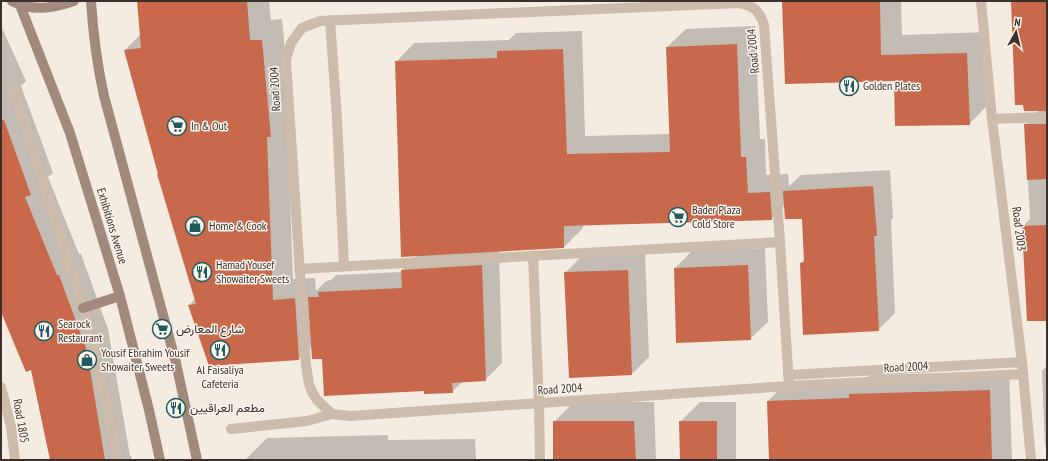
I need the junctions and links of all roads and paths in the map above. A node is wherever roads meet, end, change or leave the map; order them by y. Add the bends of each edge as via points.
1 (74, 1) edge
2 (91, 1) edge
3 (981, 1) edge
4 (16, 3) edge
5 (330, 20) junction
6 (13, 89) dead end
7 (1047, 117) edge
8 (992, 119) junction
9 (780, 242) junction
10 (533, 256) junction
11 (344, 266) junction
12 (299, 269) junction
13 (120, 296) junction
14 (83, 308) junction
15 (1022, 362) junction
16 (1023, 374) junction
17 (788, 375) junction
18 (789, 386) junction
19 (1, 387) edge
20 (539, 403) junction
21 (332, 414) junction
22 (231, 429) dead end
23 (15, 460) edge
24 (118, 460) edge
25 (160, 460) edge
26 (197, 460) edge
27 (540, 460) edge
28 (1030, 460) edge

1 - 4 main road via 44,8
2 - 26 main road, Exhibitions Avenue via 97,65 176,363
3 - 8 street, Road 2003
4 - 13 main road, Exhibitions Avenue via 70,134
5 - 9 street, Road 2004 via 739,3 749,5 757,10 764,25
5 - 11 street
5 - 12 street, Road 2004 via 302,28 291,43 286,60
6 - 14 street
7 - 8 street
8 - 15 street, Road 2003
9 - 10 street
9 - 17 street, Road 2004
10 - 11 street
10 - 20 street
11 - 12 street
12 - 21 street, Road 2004 via 309,384 317,400
13 - 14 main road
13 - 25 main road, Exhibitions Avenue
14 - 24 street via 95,346
15 - 16 street, Road 2003
15 - 17 street, Road 2004
16 - 18 street, Road 2004
16 - 28 street, Road 2003
17 - 18 street, Road 2004
18 - 20 street, Road 2004
19 - 23 street, Road 1805 via 11,427
20 - 21 street, Road 2004 via 350,416
20 - 27 street
21 - 22 street, Road 2004 via 307,421

